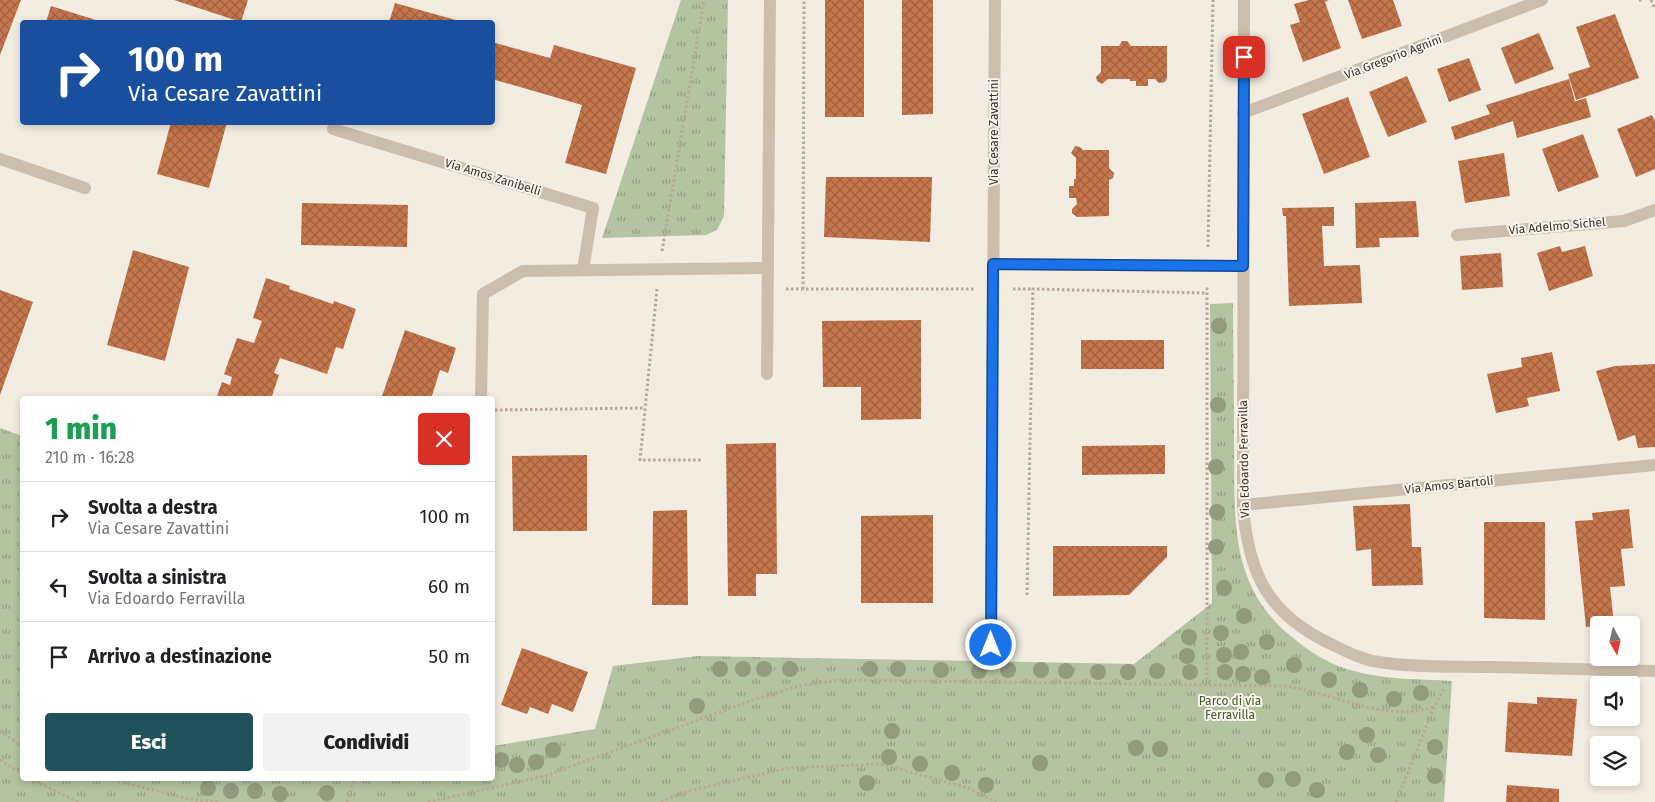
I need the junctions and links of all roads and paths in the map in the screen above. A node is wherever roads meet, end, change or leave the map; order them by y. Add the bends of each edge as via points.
1 (704, 0) edge
2 (770, 0) edge
3 (804, 0) edge
4 (995, 0) edge
5 (1213, 0) edge
6 (1244, 0) edge
7 (1542, 0) edge
8 (1652, 0) edge
9 (1655, 9) edge
10 (1243, 114) junction
11 (333, 129) dead end
12 (0, 159) edge
13 (85, 188) dead end
14 (1655, 210) edge
15 (1457, 235) dead end
16 (993, 264) junction
17 (1207, 266) junction
18 (1243, 266) junction
19 (768, 268) junction
20 (659, 269) junction
21 (583, 270) junction
22 (768, 289) junction
23 (803, 289) junction
24 (993, 289) junction
25 (1032, 289) junction
26 (1207, 293) junction
27 (767, 374) dead end
28 (481, 396) edge
29 (645, 408) junction
30 (495, 410) edge
31 (702, 460) dead end
32 (1655, 466) edge
33 (1243, 505) junction
34 (1027, 594) dead end
35 (991, 645) dead end
36 (1456, 666) junction
37 (1655, 671) edge
38 (1207, 685) junction
39 (1434, 707) junction
40 (0, 732) edge
41 (20, 745) edge
42 (0, 760) edge
43 (20, 773) edge
44 (35, 781) edge
45 (116, 781) edge
46 (353, 781) edge
47 (78, 802) edge
48 (219, 802) edge
49 (347, 802) edge
50 (428, 802) edge
51 (661, 802) edge
52 (996, 802) edge
53 (1396, 802) edge

1 - 20 path
2 - 19 street
3 - 23 path
4 - 16 street, Via Cesare Zavattini
5 - 17 path
6 - 10 street, Via Edoardo Ferravilla
7 - 10 street, Via Gregorio Agnini
8 - 9 path
10 - 18 street, Via Edoardo Ferravilla
11 - 21 street, Via Amos Zanibelli via 593,208
12 - 13 street
14 - 15 street, Via Adelmo Sichel via 1624,221
16 - 17 street
16 - 24 street, Via Cesare Zavattini
17 - 18 street
17 - 26 path
18 - 33 street, Via Edoardo Ferravilla
19 - 20 street
19 - 22 street
20 - 21 street
20 - 29 path
21 - 28 street via 523,270 483,294
22 - 23 path
22 - 27 street
23 - 24 path
24 - 25 path
24 - 35 street, Via Cesare Zavattini
25 - 26 path
25 - 34 path
26 - 38 path
29 - 30 path
29 - 31 path via 640,460
32 - 33 street, Via Amos Bartoli
33 - 36 street, Via Edoardo Ferravilla via 1251,562 1266,593 1291,620 1322,640 1377,662
36 - 37 street, Via Edoardo Ferravilla
36 - 39 path
38 - 39 path via 1307,689 1399,713
38 - 50 path via 840,680 798,686 545,776
39 - 53 path
40 - 41 path
42 - 43 path
44 - 47 path
45 - 48 path via 194,800
46 - 49 path
51 - 52 path via 685,792 788,768 881,764 968,788

